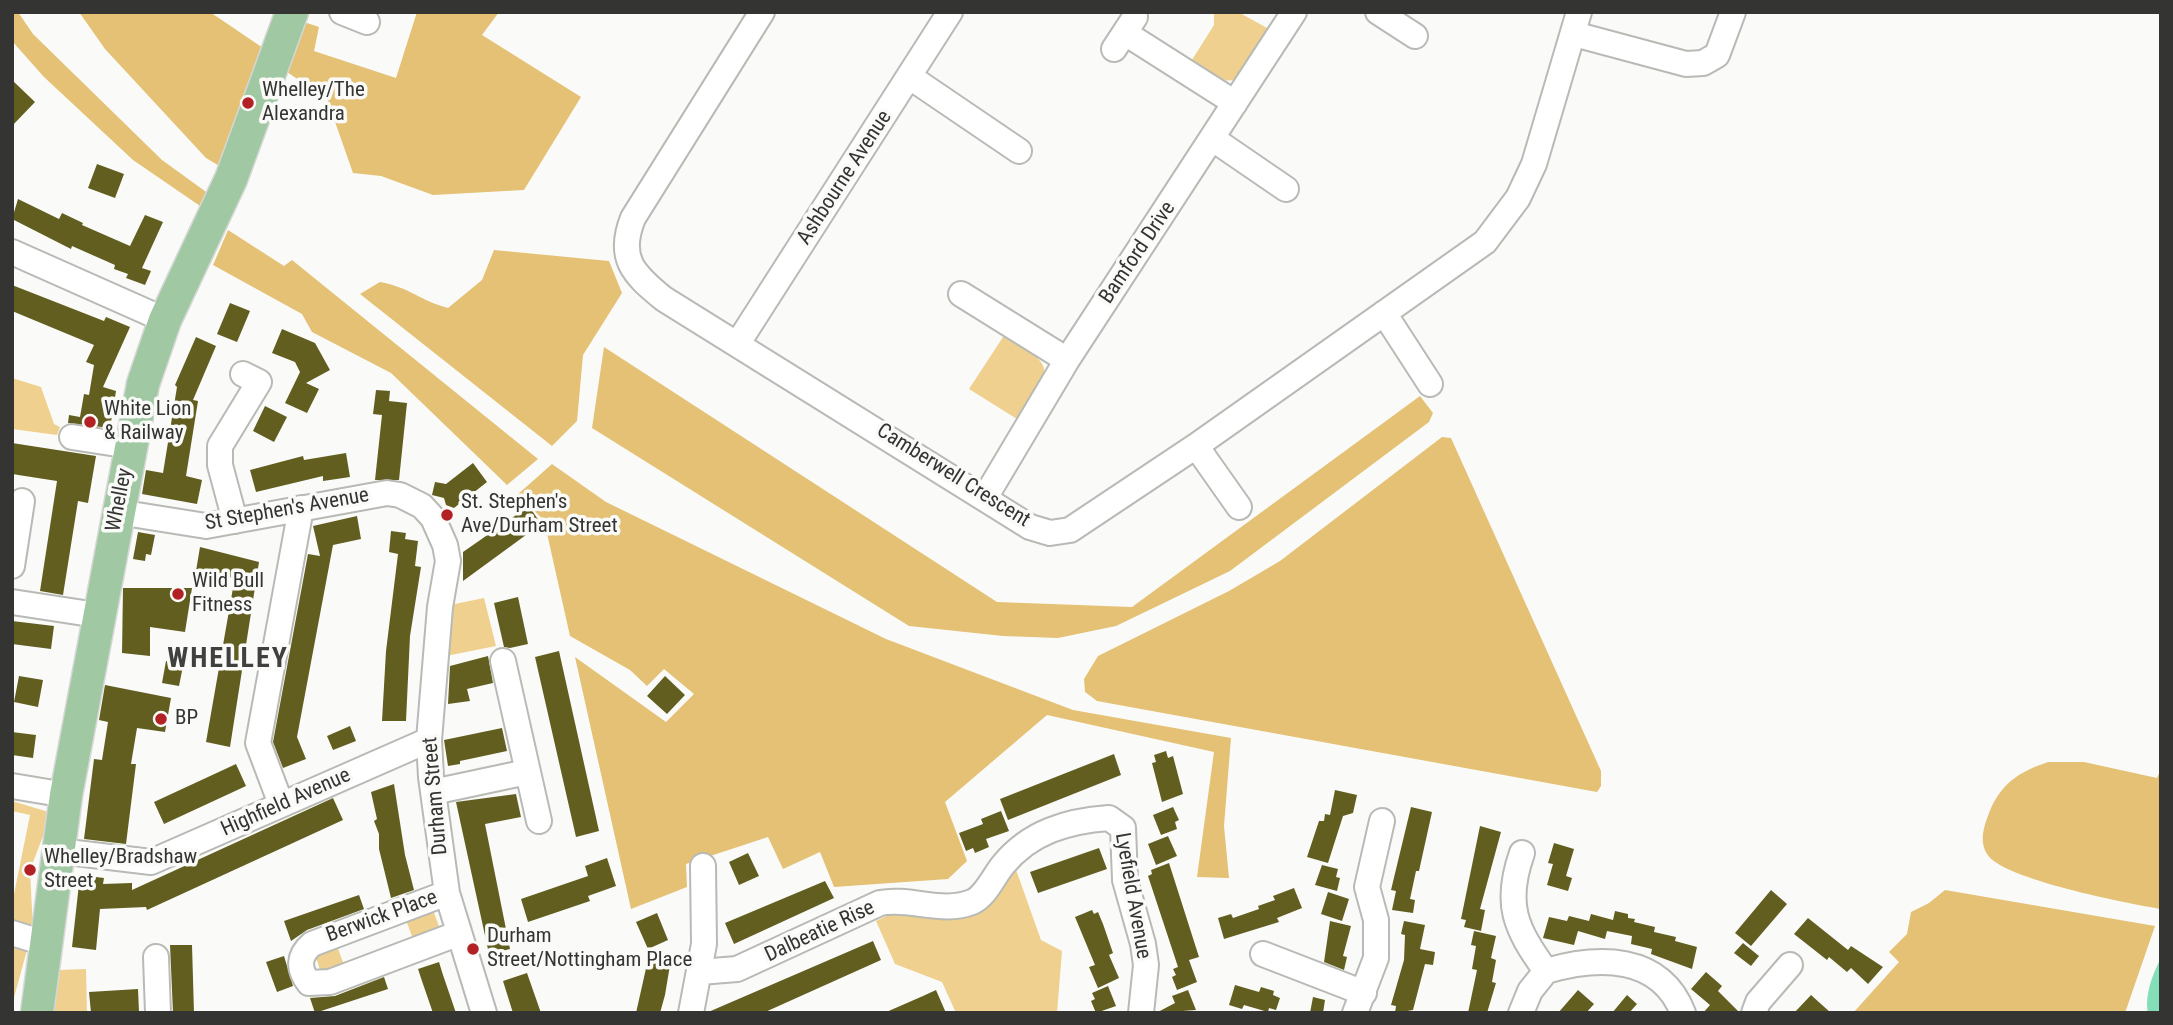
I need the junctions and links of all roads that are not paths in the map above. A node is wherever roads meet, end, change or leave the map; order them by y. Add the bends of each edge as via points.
1 (292, 12) edge
2 (342, 12) edge
3 (762, 12) edge
4 (950, 12) edge
5 (1294, 12) edge
6 (1377, 12) edge
7 (1733, 12) edge
8 (367, 22) dead end
9 (1577, 23) edge
10 (1125, 33) dead end
11 (1415, 37) dead end
12 (910, 77) junction
13 (1235, 103) junction
14 (1213, 139) junction
15 (1019, 151) dead end
16 (1287, 188) dead end
17 (12, 252) edge
18 (961, 294) dead end
19 (1384, 313) junction
20 (165, 320) junction
21 (738, 343) junction
22 (1067, 360) junction
23 (257, 381) dead end
24 (1430, 384) dead end
25 (72, 437) dead end
26 (130, 446) junction
27 (1196, 446) junction
28 (986, 496) junction
29 (18, 507) edge
30 (1239, 507) dead end
31 (301, 508) junction
32 (118, 512) junction
33 (235, 521) junction
34 (441, 533) joint
35 (12, 566) edge
36 (12, 603) edge
37 (97, 615) junction
38 (503, 661) dead end
39 (429, 740) junction
40 (525, 765) junction
41 (432, 784) junction
42 (12, 786) edge
43 (66, 795) junction
44 (281, 804) junction
45 (538, 821) dead end
46 (1117, 821) joint
47 (1382, 821) dead end
48 (59, 851) junction
49 (1522, 853) dead end
50 (703, 866) dead end
51 (447, 894) junction
52 (12, 933) edge
53 (457, 934) junction
54 (44, 943) junction
55 (1276, 955) dead end
56 (156, 957) dead end
57 (1793, 962) dead end
58 (1546, 971) junction
59 (700, 972) junction
60 (1360, 1003) edge
61 (37, 1013) edge
62 (158, 1013) edge
63 (484, 1013) edge
64 (691, 1013) edge
65 (1141, 1013) edge
66 (1521, 1013) edge
67 (1683, 1013) edge
68 (1754, 1013) edge

1 - 20 main road, Whelley via 231,179
2 - 8 street
3 - 21 street, Camberwell Crescent via 626,236 627,256 639,279
4 - 12 street, Ashbourne Avenue
5 - 13 street, Bamford Drive
6 - 11 street
7 - 9 street via 1717,55 1703,63 1686,64
9 - 19 street, Camberwell Crescent via 1534,164 1518,198 1485,242
10 - 13 street
12 - 15 street
12 - 21 street, Ashbourne Avenue
13 - 14 street, Bamford Drive
14 - 16 street
14 - 22 street, Bamford Drive
17 - 20 street
18 - 22 street
19 - 24 street
19 - 27 street, Camberwell Crescent
20 - 26 main road, Whelley via 142,384
21 - 28 street, Camberwell Crescent
22 - 28 street, Bamford Drive
23 - 33 street via 220,446 220,465
25 - 26 street
26 - 32 main road, Whelley
27 - 28 street, Camberwell Crescent via 1070,530 1050,533 1030,527
27 - 30 street
29 - 35 street
31 - 33 street, St Stephen's Avenue
31 - 34 street, St Stephen's Avenue via 372,495 400,495 422,506
31 - 44 street via 258,743
32 - 33 street, St Stephen's Avenue via 191,526
32 - 37 main road, Whelley
34 - 39 street, Durham Street via 447,561
36 - 37 street
37 - 43 main road, Whelley
38 - 40 street
39 - 41 street, Durham Street
39 - 44 street, Highfield Avenue
40 - 41 street
40 - 45 street
41 - 51 street, Durham Street
42 - 43 street
43 - 48 main road, Whelley
44 - 48 street, Highfield Avenue via 151,862
46 - 59 street, Dalbeatie Rise via 1085,820 1042,833 1016,851 975,901 951,906 897,900 880,903 737,969
46 - 65 street, Lyefield Avenue via 1123,828 1125,880 1146,965
47 - 60 street via 1366,846 1367,887 1378,939
48 - 54 main road, Whelley
49 - 58 street via 1513,879 1515,918
50 - 59 street
51 - 53 street, Durham Street
51 - 53 street, Berwick Place via 312,944 300,961 302,974 309,984 330,982
52 - 54 street
53 - 63 street, Durham Street
54 - 61 main road, Whelley
55 - 60 street
56 - 62 street
57 - 68 street via 1758,1002
58 - 66 street via 1530,991
58 - 67 street via 1606,961 1629,965 1662,980 1674,991
59 - 64 street

